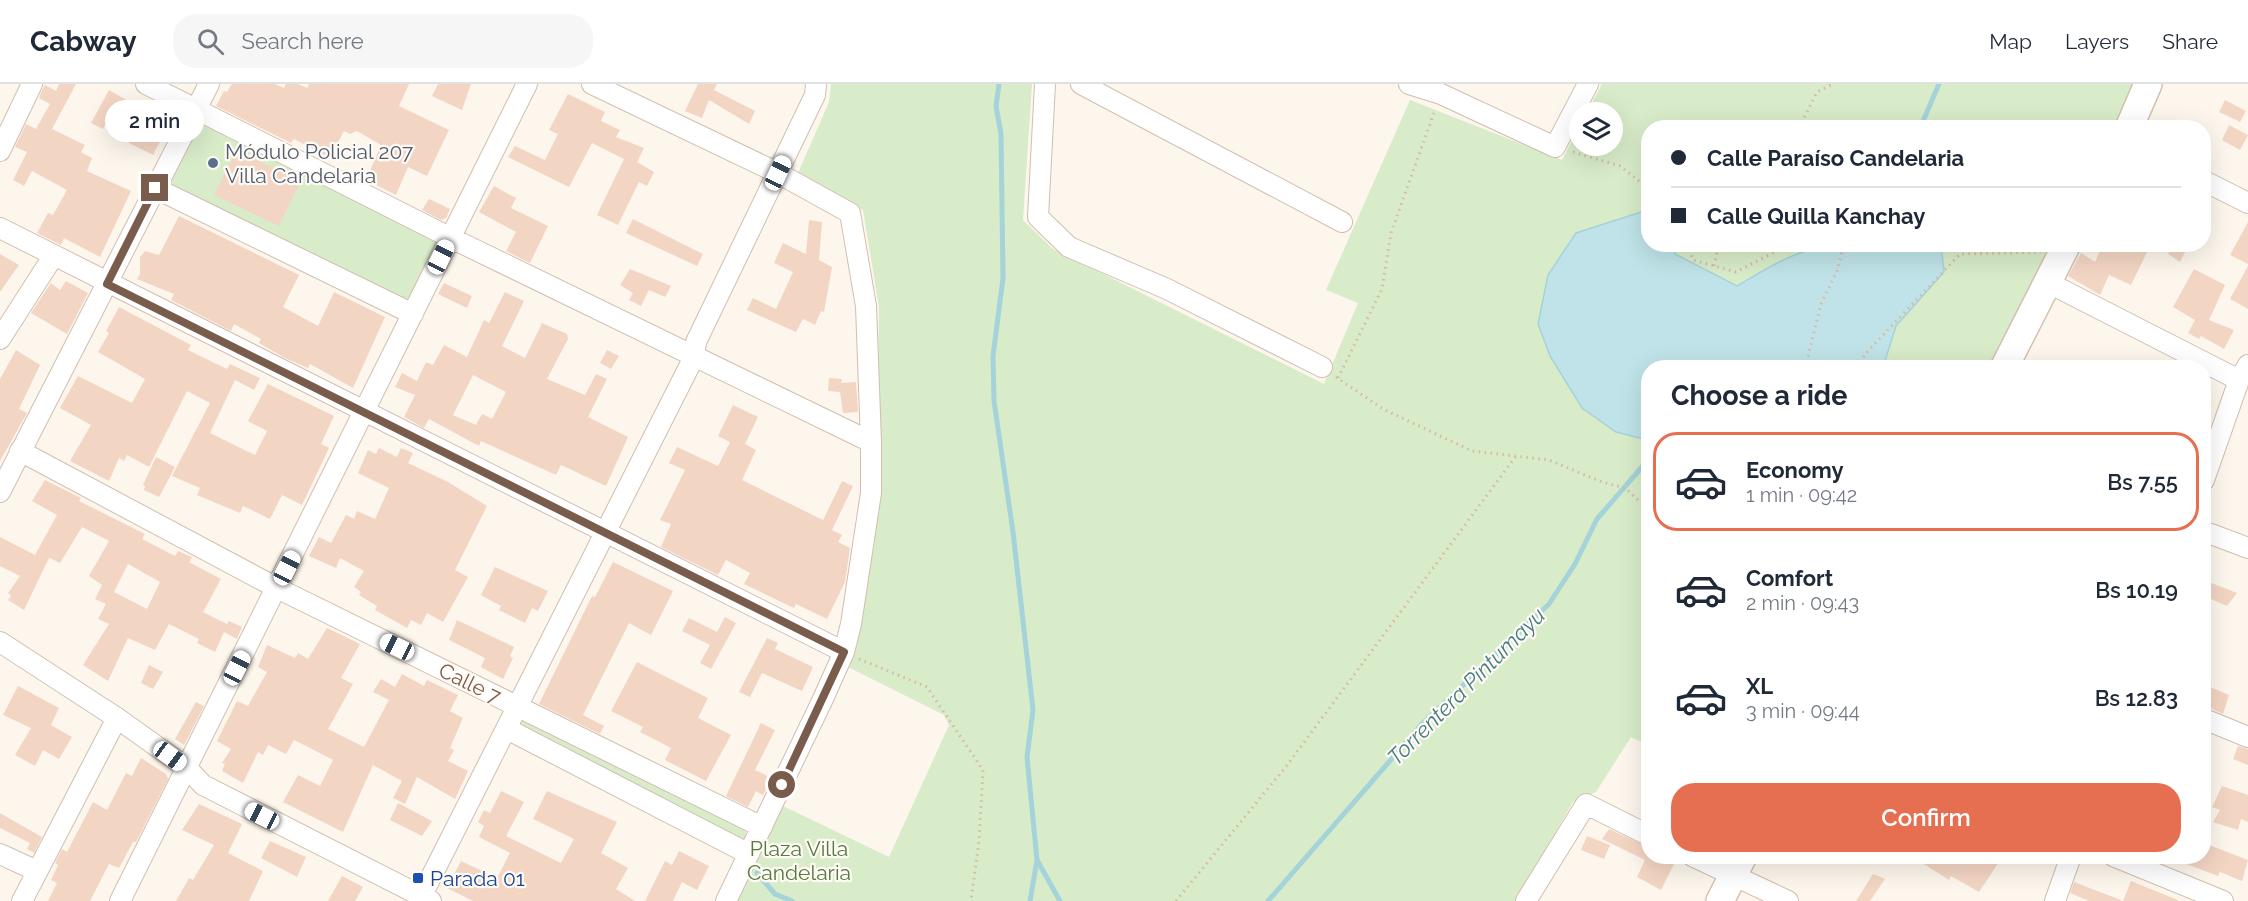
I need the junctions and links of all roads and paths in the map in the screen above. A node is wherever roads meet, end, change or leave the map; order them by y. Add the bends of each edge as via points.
1 (32, 84) edge
2 (146, 84) edge
3 (209, 84) edge
4 (527, 84) edge
5 (592, 84) edge
6 (816, 84) edge
7 (1045, 84) edge
8 (1082, 84) edge
9 (1587, 84) edge
10 (1833, 84) edge
11 (2148, 84) edge
12 (1415, 85) edge
13 (1441, 94) junction
14 (196, 109) junction
15 (1803, 120) edge
16 (2132, 120) edge
17 (1555, 147) junction
18 (0, 151) edge
19 (778, 173) junction
20 (1641, 182) edge
21 (2211, 184) edge
22 (155, 188) junction
23 (2248, 203) edge
24 (1342, 222) dead end
25 (0, 228) edge
26 (451, 238) junction
27 (1690, 252) edge
28 (1717, 252) edge
29 (1775, 252) edge
30 (1842, 252) edge
31 (1995, 252) edge
32 (2064, 252) edge
33 (54, 255) junction
34 (1713, 266) junction
35 (2047, 282) junction
36 (107, 284) junction
37 (413, 314) junction
38 (0, 339) edge
39 (694, 357) junction
40 (1807, 360) edge
41 (1862, 360) edge
42 (2008, 360) edge
43 (1322, 367) joint
44 (2244, 372) edge
45 (1338, 378) junction
46 (364, 412) junction
47 (871, 442) junction
48 (20, 451) junction
49 (1515, 456) junction
50 (2211, 461) edge
51 (0, 492) edge
52 (1641, 503) edge
53 (606, 533) junction
54 (2211, 534) edge
55 (2248, 548) edge
56 (277, 588) junction
57 (0, 642) edge
58 (844, 652) junction
59 (517, 706) junction
60 (117, 718) junction
61 (2211, 722) edge
62 (507, 729) junction
63 (2248, 737) edge
64 (187, 768) junction
65 (762, 827) junction
66 (1641, 832) edge
67 (0, 854) edge
68 (749, 854) junction
69 (2067, 864) edge
70 (2133, 864) edge
71 (1738, 867) edge
72 (37, 872) junction
73 (424, 900) edge
74 (22, 901) edge
75 (120, 901) edge
76 (726, 901) edge
77 (971, 901) edge
78 (1176, 901) edge
79 (1526, 901) edge
80 (1720, 901) edge
81 (1788, 901) edge
82 (2055, 901) edge
83 (2223, 901) edge

1 - 18 street
2 - 14 street
3 - 14 street
4 - 26 street
5 - 19 street
6 - 19 street via 815,95
7 - 43 street via 1038,217 1057,239
8 - 24 street
9 - 17 street
10 - 15 path via 1817,92
11 - 16 street
12 - 13 street
13 - 17 street
13 - 45 path via 1391,233 1382,289
14 - 22 street
14 - 26 street
17 - 20 path via 1620,166
19 - 39 street via 696,342
19 - 47 street via 850,213 866,306
21 - 23 street
22 - 36 street
22 - 37 street
25 - 33 street
26 - 37 street
26 - 39 street
27 - 34 path via 1693,260
28 - 34 path
29 - 34 path via 1736,272
30 - 40 path via 1821,304
31 - 41 path via 1960,254
32 - 35 street
33 - 36 street
33 - 38 street
35 - 42 street
35 - 44 street
36 - 46 street
36 - 48 street
37 - 46 street
39 - 47 street
39 - 53 street
43 - 45 path
44 - 50 street
45 - 49 path via 1383,409 1472,451
46 - 53 street
46 - 56 street
47 - 58 street via 865,533
48 - 51 street
48 - 56 street, Calle 7
49 - 52 path via 1549,460 1625,488
49 - 78 path via 1288,764
53 - 58 street
53 - 59 street
54 - 55 street
56 - 59 street, Calle 7
56 - 64 street
57 - 60 street
58 - 65 street
58 - 77 path via 927,687 983,770
59 - 62 street
59 - 65 street, Calle 7
60 - 64 street
60 - 72 street
61 - 63 street
62 - 68 street, Calle 7
62 - 73 street
64 - 73 street via 202,785
64 - 75 street
65 - 68 street
66 - 79 street via 1586,804
67 - 72 street
68 - 76 street
69 - 82 street
70 - 83 street
71 - 80 street
71 - 81 street
72 - 74 street

